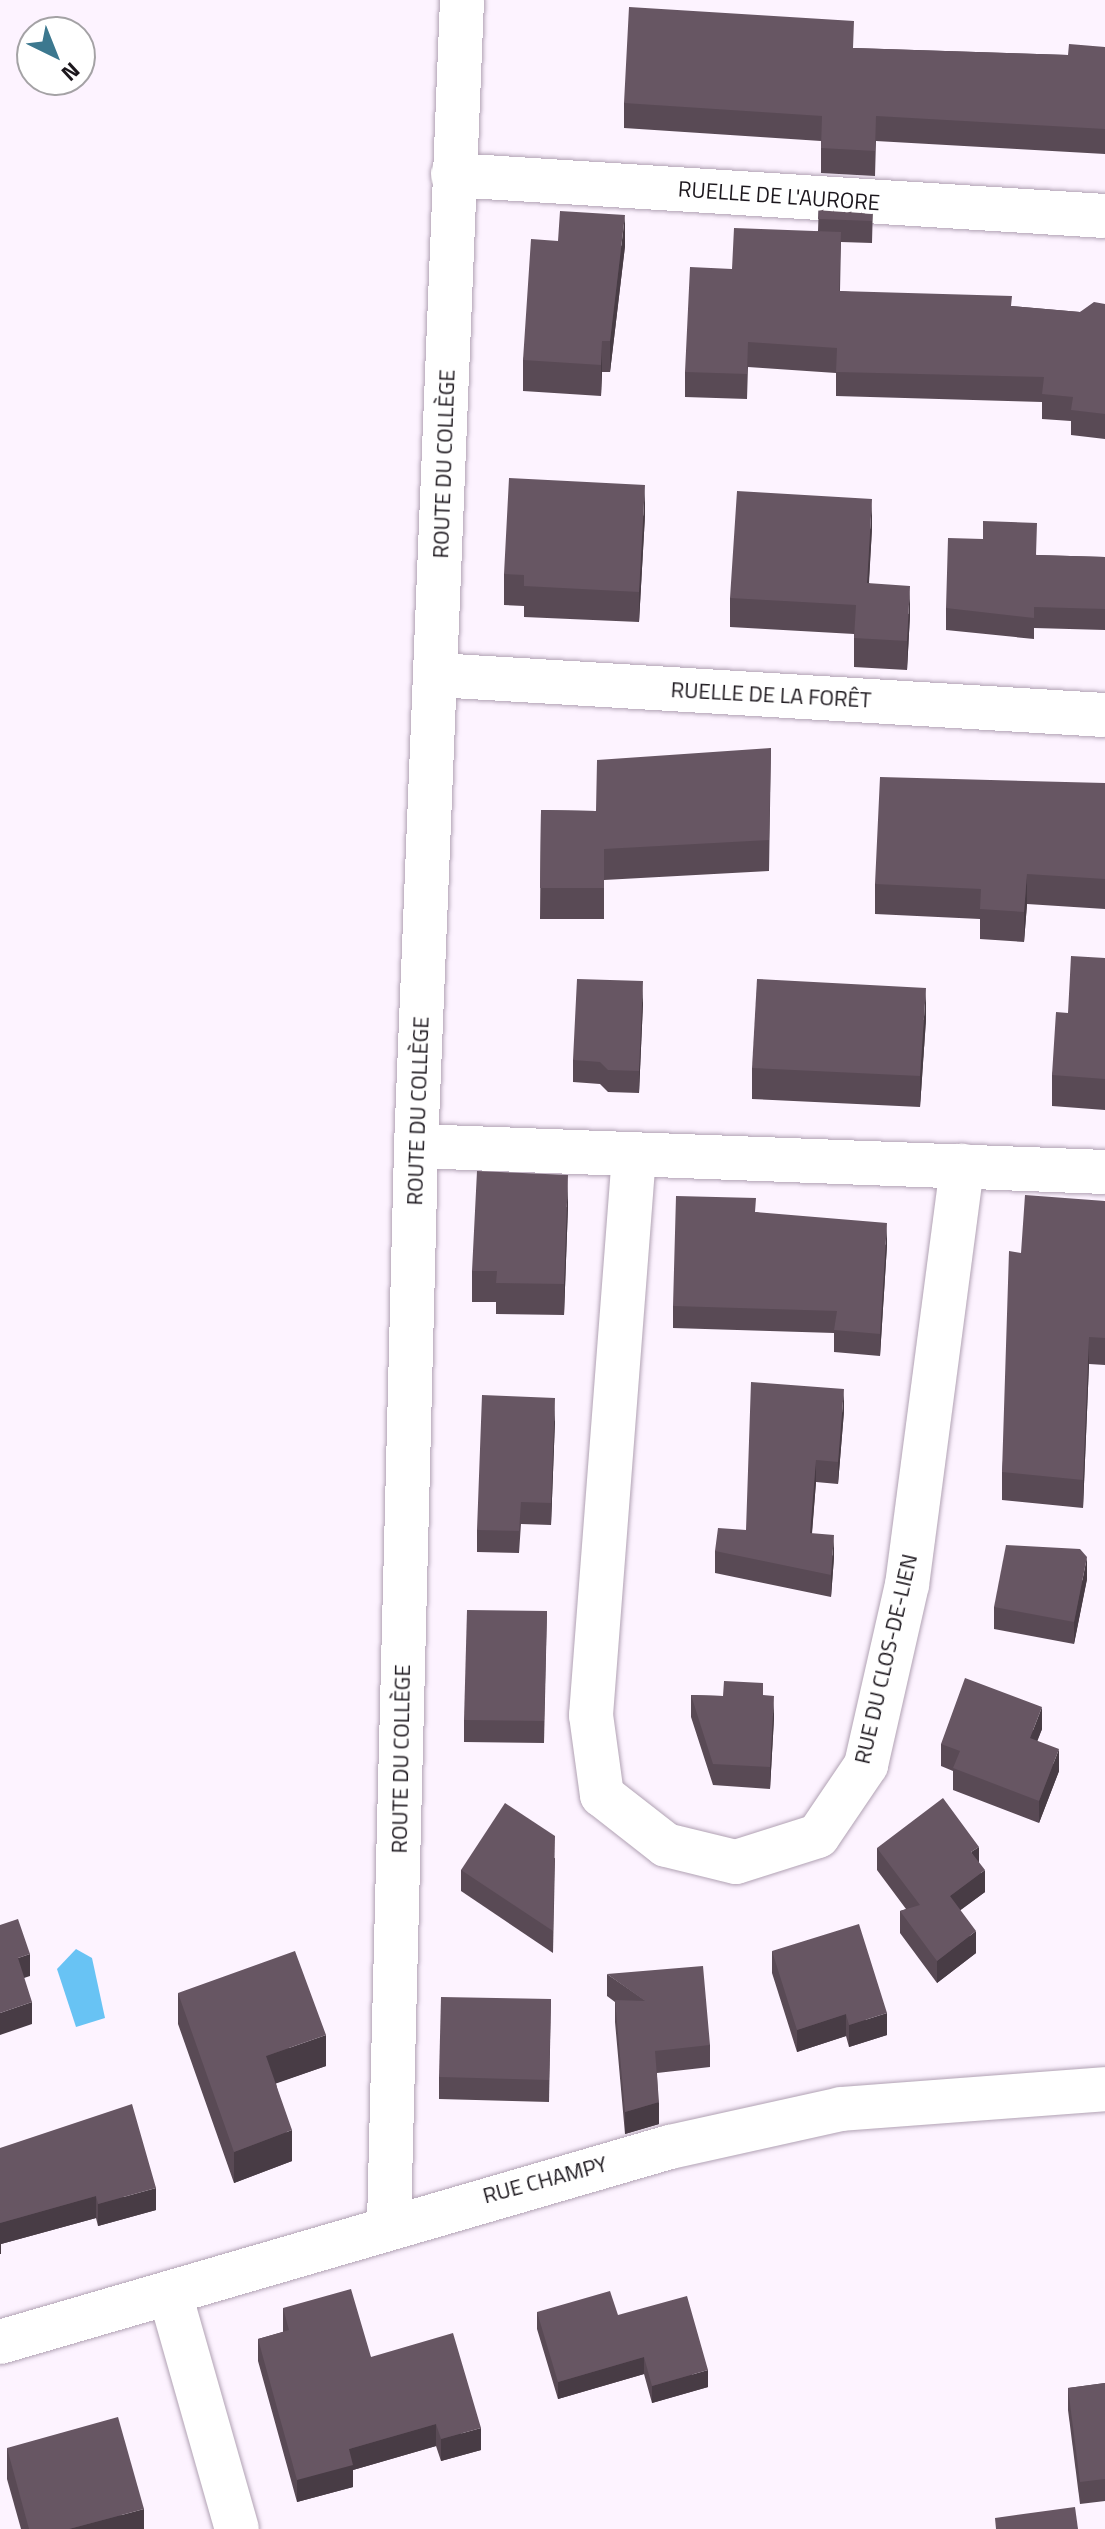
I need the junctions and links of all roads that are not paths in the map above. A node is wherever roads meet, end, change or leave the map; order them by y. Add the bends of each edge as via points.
1 (462, 0) edge
2 (453, 175) junction
3 (1105, 216) edge
4 (437, 675) junction
5 (1105, 715) edge
6 (416, 1146) junction
7 (634, 1155) junction
8 (962, 1166) junction
9 (1105, 1172) edge
10 (1105, 2089) edge
11 (389, 2223) junction
12 (170, 2294) junction
13 (0, 2342) edge
14 (237, 2529) edge

1 - 2 street, ROUTE DU COLLÈGE
2 - 3 street, RUELLE DE L'AURORE
2 - 4 street, ROUTE DU COLLÈGE
4 - 5 street, RUELLE DE LA FORÊT
4 - 6 street, ROUTE DU COLLÈGE
6 - 7 street
6 - 11 street, ROUTE DU COLLÈGE
7 - 8 street
7 - 8 street, RUE DU CLOS-DE-LIEN via 591,1715 602,1795 666,1845 736,1862 818,1836 866,1765 907,1585
8 - 9 street
10 - 11 street, RUE CHAMPY via 841,2109
11 - 12 street, RUE CHAMPY
12 - 13 street, RUE CHAMPY
12 - 14 street

